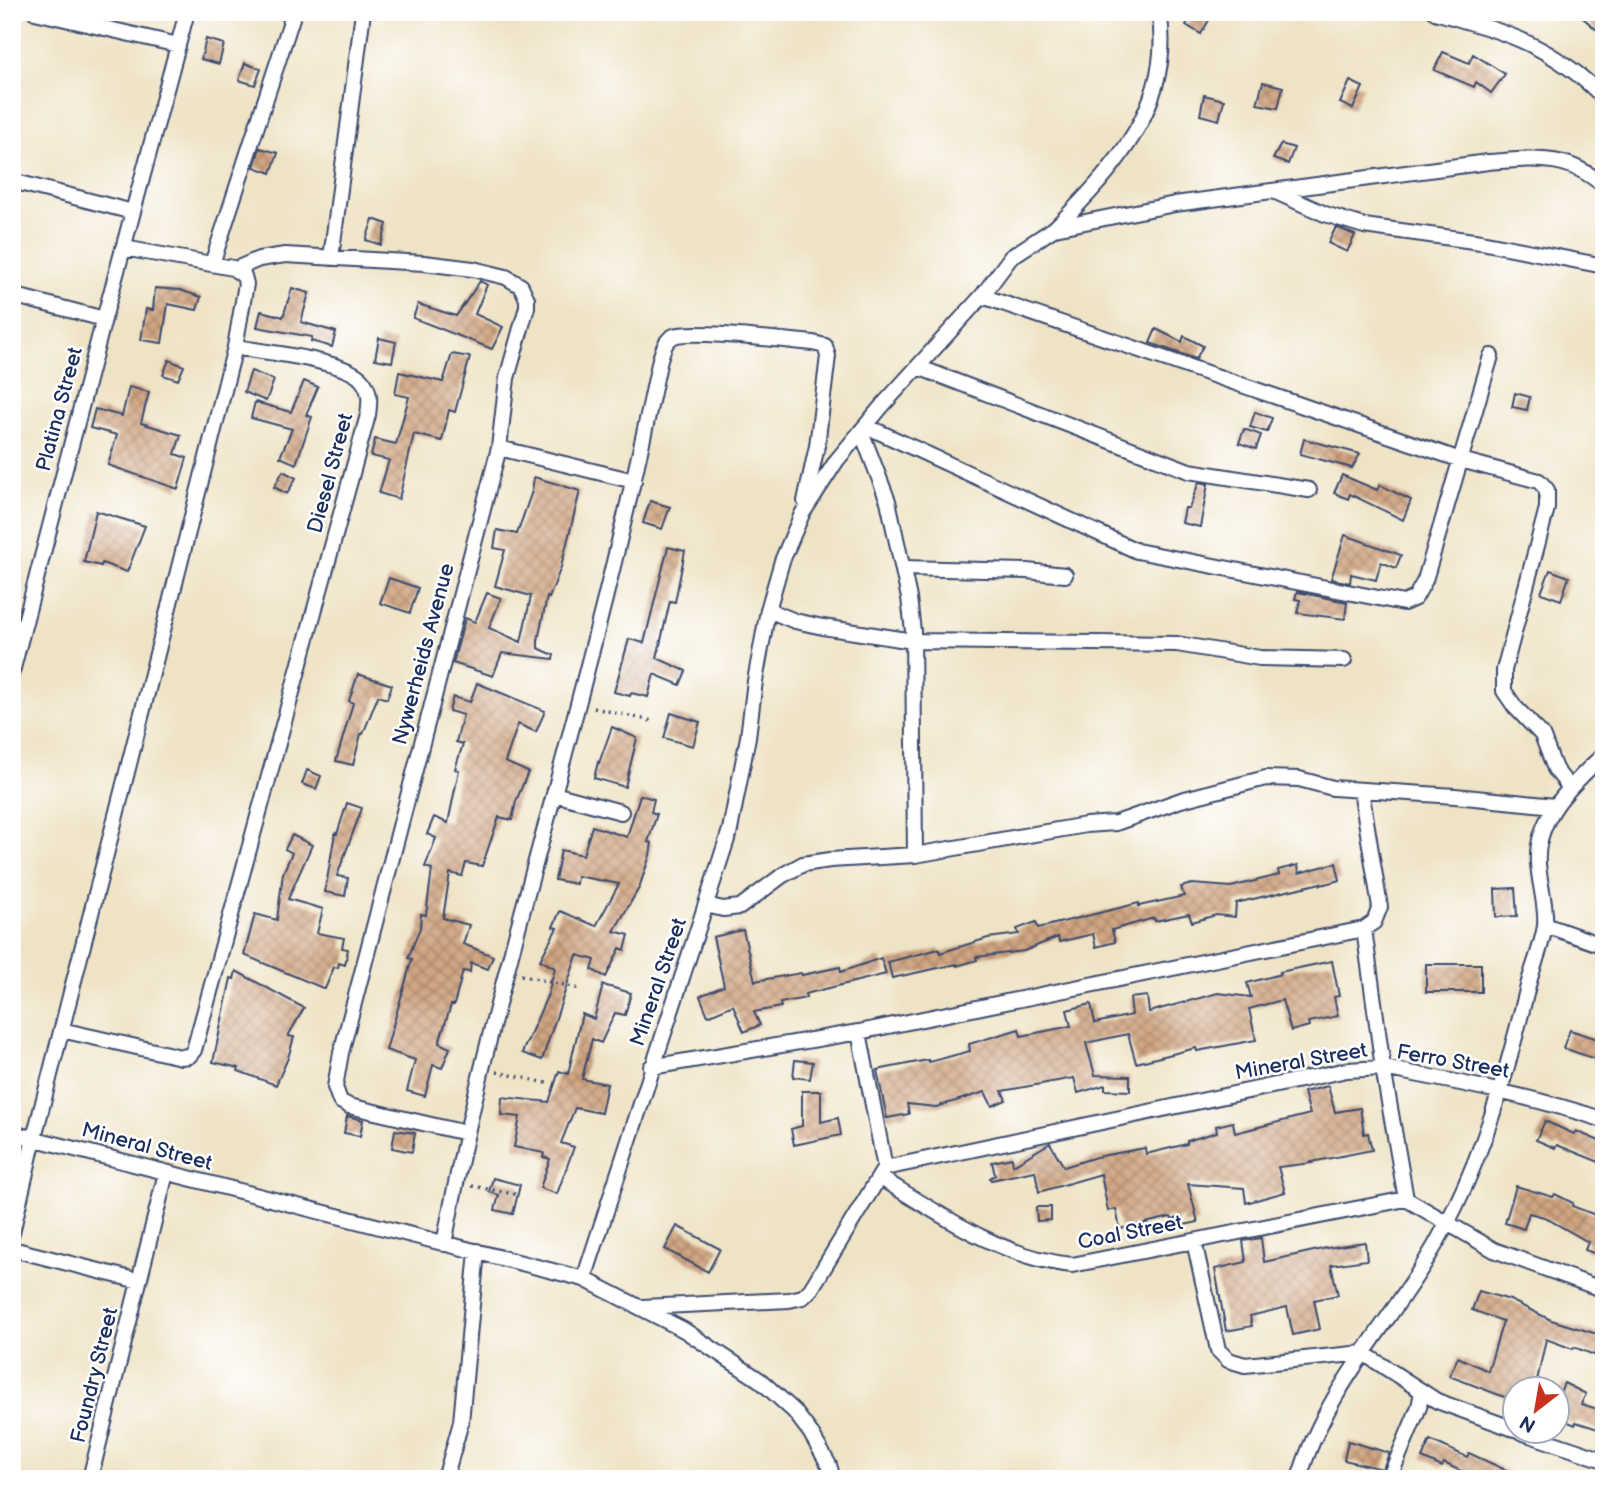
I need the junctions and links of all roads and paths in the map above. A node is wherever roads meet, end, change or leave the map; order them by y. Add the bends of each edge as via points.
1 (35, 12) edge
2 (187, 12) edge
3 (294, 12) edge
4 (363, 12) edge
5 (1159, 12) edge
6 (1435, 12) edge
7 (178, 45) junction
8 (1604, 98) edge
9 (12, 181) edge
10 (1604, 186) edge
11 (1275, 192) junction
12 (134, 212) junction
13 (1055, 228) junction
14 (124, 248) junction
15 (331, 258) junction
16 (212, 264) junction
17 (1604, 266) edge
18 (236, 269) junction
19 (12, 295) edge
20 (982, 296) junction
21 (104, 318) junction
22 (235, 347) junction
23 (1491, 356) dead end
24 (918, 367) junction
25 (863, 429) junction
26 (499, 448) junction
27 (1461, 460) junction
28 (634, 481) junction
29 (1309, 490) dead end
30 (802, 514) junction
31 (903, 568) junction
32 (1065, 575) dead end
33 (768, 610) junction
34 (913, 641) junction
35 (1344, 660) dead end
36 (12, 672) edge
37 (578, 704) junction
38 (652, 721) dead end
39 (1604, 754) edge
40 (1570, 788) junction
41 (1361, 790) junction
42 (554, 794) junction
43 (1555, 806) junction
44 (621, 812) dead end
45 (915, 855) junction
46 (706, 905) junction
47 (1545, 925) junction
48 (1364, 929) junction
49 (1604, 946) edge
50 (505, 971) junction
51 (580, 989) dead end
52 (61, 1030) junction
53 (859, 1032) junction
54 (652, 1067) junction
55 (481, 1068) junction
56 (1383, 1068) junction
57 (551, 1084) dead end
58 (1500, 1090) junction
59 (1604, 1119) edge
60 (12, 1133) edge
61 (466, 1133) junction
62 (34, 1138) junction
63 (882, 1172) junction
64 (166, 1173) junction
65 (456, 1182) junction
66 (519, 1195) dead end
67 (1406, 1199) junction
68 (1447, 1222) junction
69 (12, 1233) edge
70 (1194, 1241) junction
71 (444, 1244) junction
72 (12, 1249) edge
73 (477, 1251) junction
74 (584, 1279) junction
75 (139, 1281) junction
76 (1604, 1290) edge
77 (643, 1307) junction
78 (1367, 1347) junction
79 (1422, 1392) junction
80 (1500, 1424) edge
81 (1562, 1446) edge
82 (1604, 1460) edge
83 (90, 1479) edge
84 (445, 1479) edge
85 (833, 1479) edge
86 (1299, 1479) edge
87 (1389, 1479) edge

1 - 7 street
2 - 7 street, Platina Street
3 - 16 street
4 - 15 street
5 - 13 street via 1160,68 1143,119 1114,165
6 - 8 street via 1536,46 1576,71
7 - 12 street, Platina Street
9 - 12 street
10 - 11 street via 1572,165 1541,159 1488,162
11 - 13 street via 1175,204
11 - 17 street via 1345,222
12 - 14 street, Platina Street
13 - 20 street via 1011,257
14 - 16 street
14 - 21 street, Platina Street
15 - 18 street via 272,256
15 - 26 street via 473,269 521,286 527,307 507,378
16 - 18 street
18 - 22 street via 246,284
19 - 21 street
20 - 24 street
20 - 27 street
21 - 36 street, Platina Street
22 - 52 street
22 - 52 street, Diesel Street via 353,372 369,394 368,415 194,1050 181,1058
23 - 27 street
24 - 25 street
24 - 29 street via 1189,471
25 - 27 street via 1137,551 1404,603 1415,597 1424,580
25 - 30 street
25 - 31 street via 888,501
26 - 28 street
26 - 61 street, Nywerheids Avenue via 335,1087 340,1101 349,1106
27 - 40 street via 1539,481 1547,490 1547,508 1504,670 1504,691 1542,735 1555,769
28 - 30 street via 667,342 697,335 813,343 825,346 828,356 817,446
28 - 37 street
30 - 33 street
31 - 32 street
31 - 34 street
33 - 34 street via 822,627
33 - 46 street via 737,799
34 - 35 street via 1177,645 1260,659
34 - 45 street
37 - 38 path
37 - 42 street
39 - 40 street
40 - 43 street
41 - 43 street, Mineral Street
41 - 45 street, Mineral Street via 1266,778 1116,822
41 - 48 street via 1380,907 1374,922
42 - 44 street
42 - 50 street
43 - 47 street via 1538,844
45 - 46 street, Mineral Street via 803,864 740,907
46 - 54 street, Mineral Street
47 - 49 street
47 - 58 street
48 - 53 street, Mineral Street
48 - 56 street, Mineral Street
50 - 51 path
50 - 55 street
52 - 62 street
53 - 54 street, Mineral Street
53 - 63 street
54 - 74 street, Mineral Street
55 - 57 path
55 - 61 street
56 - 58 street, Ferro Street
56 - 63 street, Mineral Street via 1347,1070
56 - 67 street, Ferro Street
58 - 59 street, Ferro Street
58 - 68 street
60 - 62 street, Mineral Street
61 - 65 street
62 - 64 street, Mineral Street
62 - 69 street
63 - 70 street, Coal Street via 973,1233 1050,1263 1084,1264
63 - 77 street via 803,1297
64 - 71 street, Mineral Street
64 - 75 street, Foundry Street
65 - 66 path
65 - 71 street
67 - 68 street
67 - 70 street, Coal Street
68 - 76 street via 1494,1250
68 - 78 street
70 - 78 street via 1219,1350 1228,1360 1245,1365
71 - 73 street, Mineral Street
72 - 75 street, Foundry Street
73 - 74 street, Mineral Street
73 - 84 street via 461,1422
74 - 77 street
75 - 83 street, Foundry Street
77 - 85 street via 761,1381 810,1432
78 - 79 street
78 - 86 street via 1315,1437
79 - 80 street via 1444,1405
79 - 87 street
81 - 82 street

